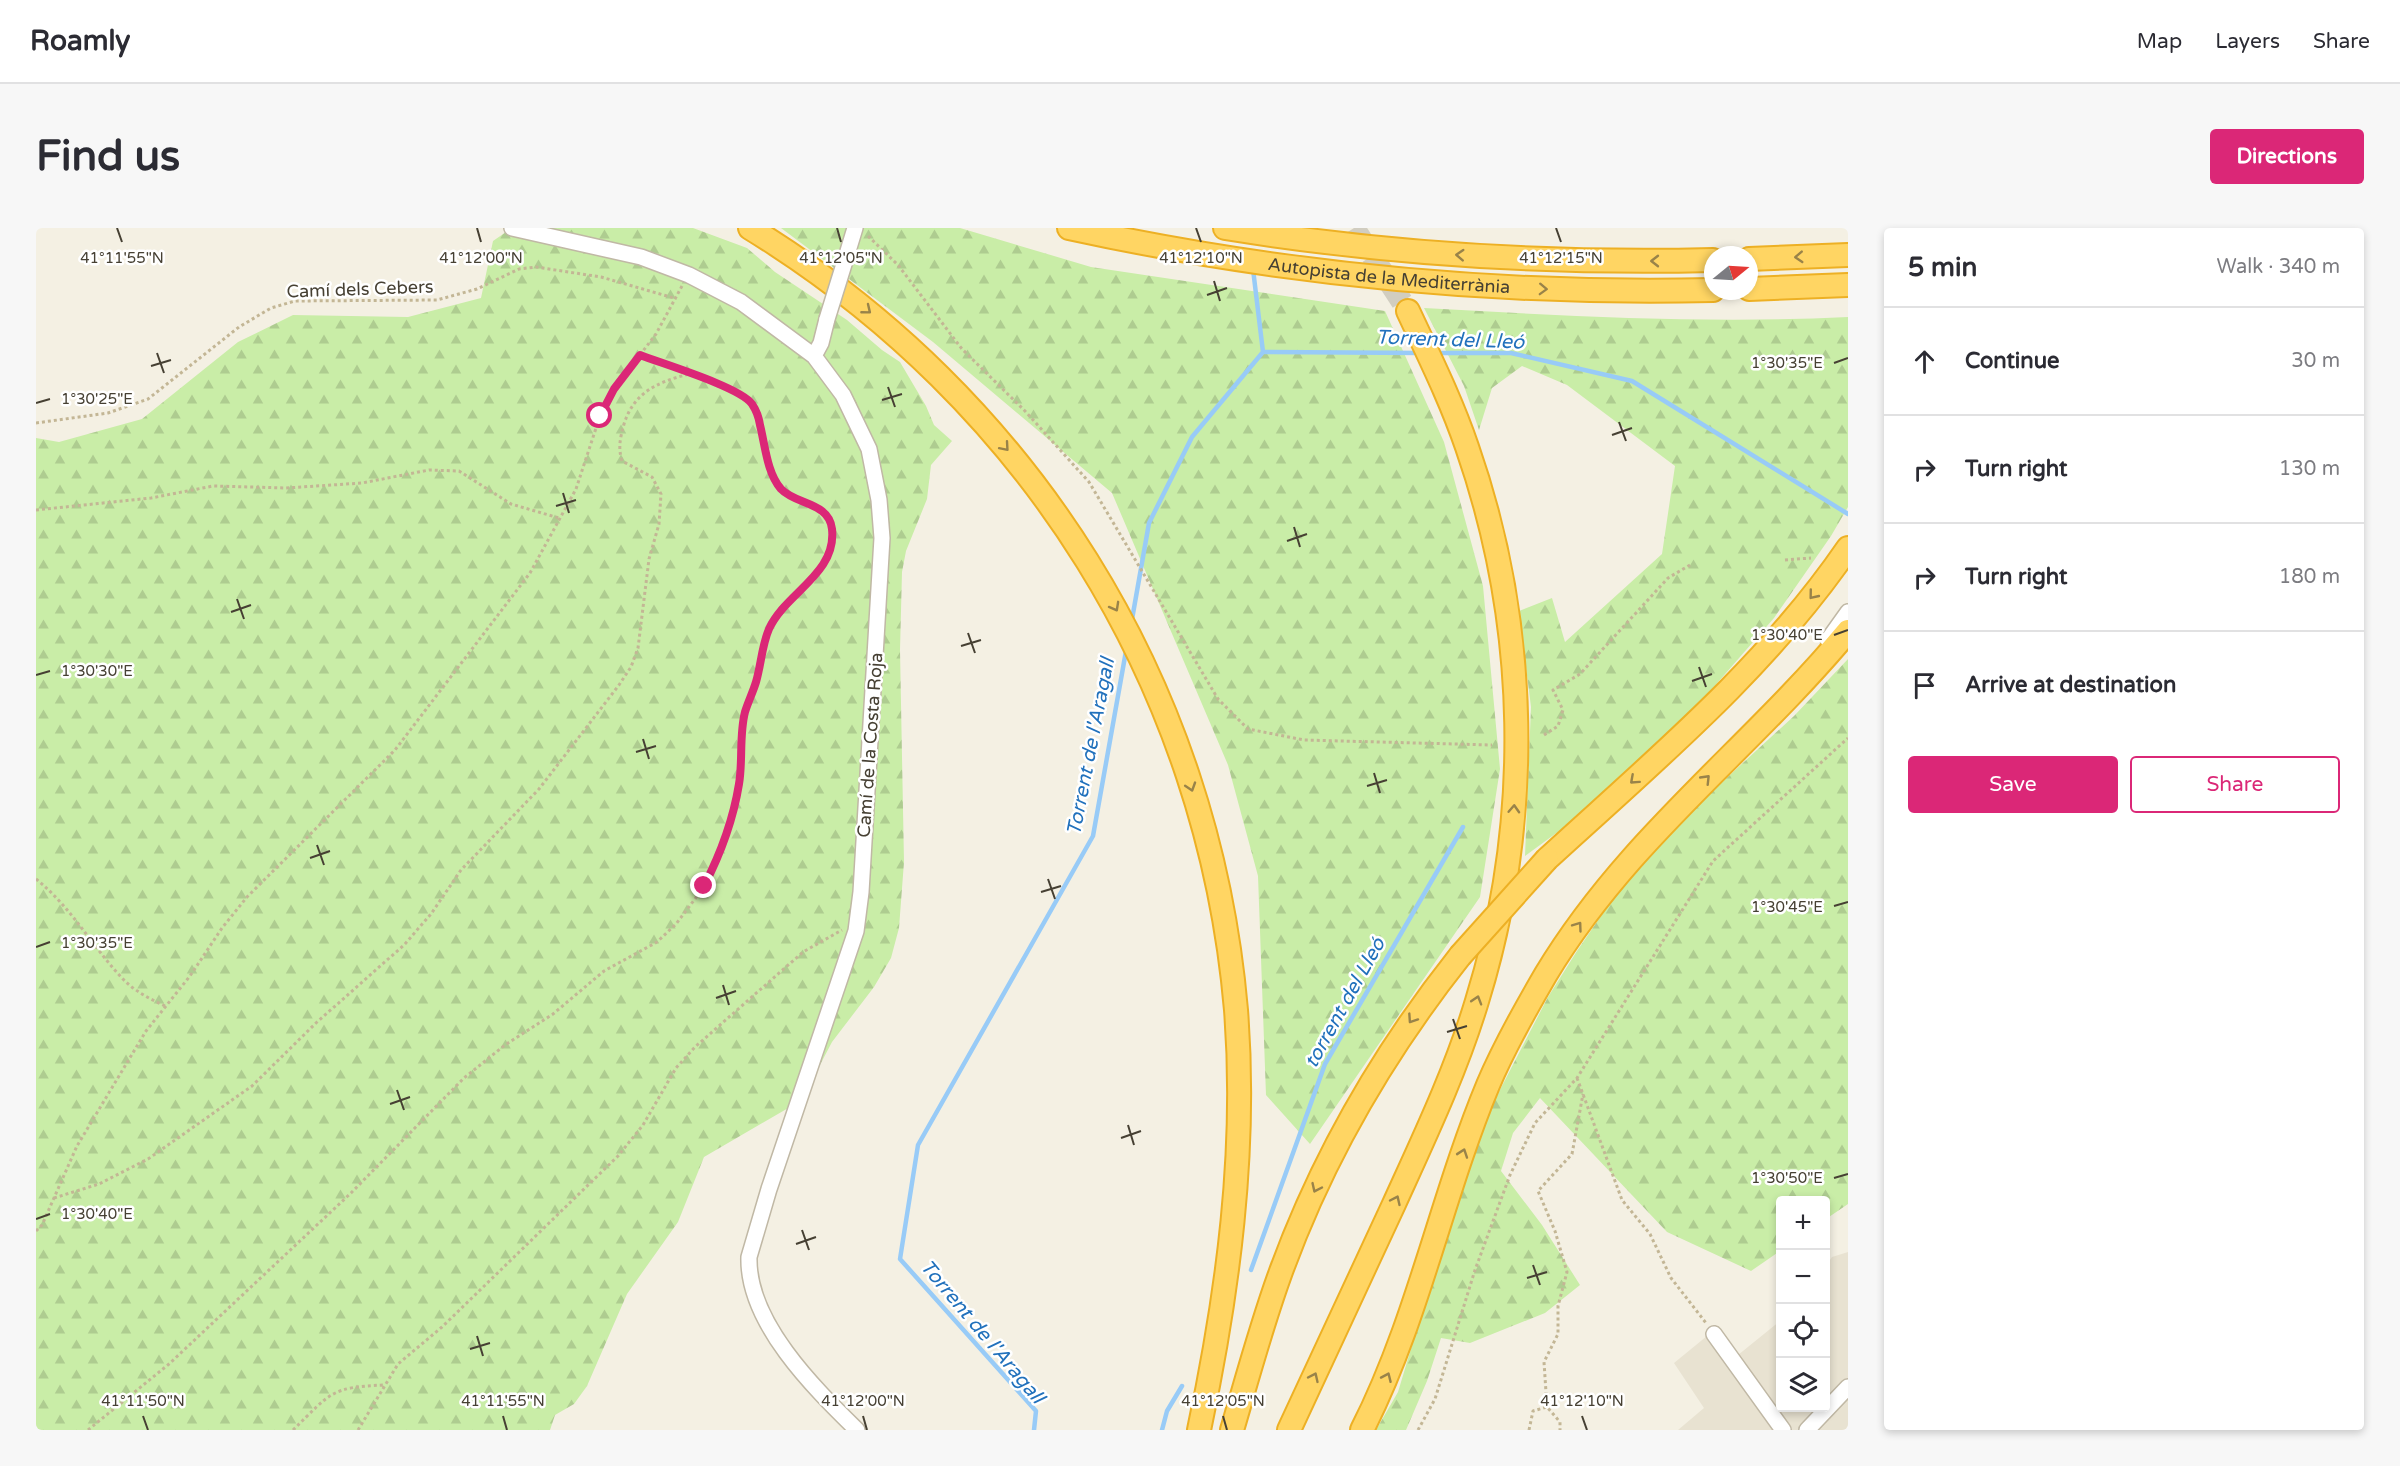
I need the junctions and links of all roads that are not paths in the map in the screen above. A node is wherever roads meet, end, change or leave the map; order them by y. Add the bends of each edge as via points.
1 (512, 228) edge
2 (750, 228) edge
3 (1069, 228) edge
4 (1225, 228) edge
5 (861, 232) edge
6 (1848, 255) edge
7 (1758, 259) edge
8 (1704, 260) edge
9 (1848, 285) edge
10 (1758, 289) edge
11 (1704, 290) edge
12 (1408, 311) tunnel mouth
13 (814, 356) junction
14 (1848, 548) edge
15 (1848, 612) edge
16 (1848, 631) edge
17 (1786, 699) junction
18 (1714, 1334) road end
19 (1848, 1387) edge
20 (857, 1430) edge
21 (1199, 1430) edge
22 (1233, 1430) edge
23 (1289, 1430) edge
24 (1362, 1430) edge
25 (1783, 1430) edge
26 (1806, 1430) edge

1 - 13 street, Camí de la Costa Roja via 641,257 689,275 741,303
2 -> 21 highway via 813,269 900,338 975,411 1018,461 1083,553 1121,618 1181,755 1221,901 1238,1050 1238,1134 1231,1238
3 -> 11 highway, Autopista de la Mediterrània via 1250,262 1401,279 1555,289
8 -> 4 highway, Autopista de la Mediterrània via 1600,261 1449,254
5 - 13 street, bridge via 845,261
6 -> 7 highway
9 - 10 highway
23 -> 12 highway via 1423,1141 1458,1054 1496,931 1514,816 1514,673 1497,554 1467,446
13 - 20 street, Camí de la Costa Roja via 843,395 863,433 875,475 882,538 861,892 856,931 769,1189 749,1268 756,1298 778,1340
14 -> 22 highway, bridge via 1747,674 1547,859 1460,956 1385,1060 1321,1176 1279,1276
15 - 17 street
16 - 17 highway
24 -> 17 highway via 1405,1331 1489,1083 1546,975 1574,930 1647,839
18 - 25 street
19 - 26 street

